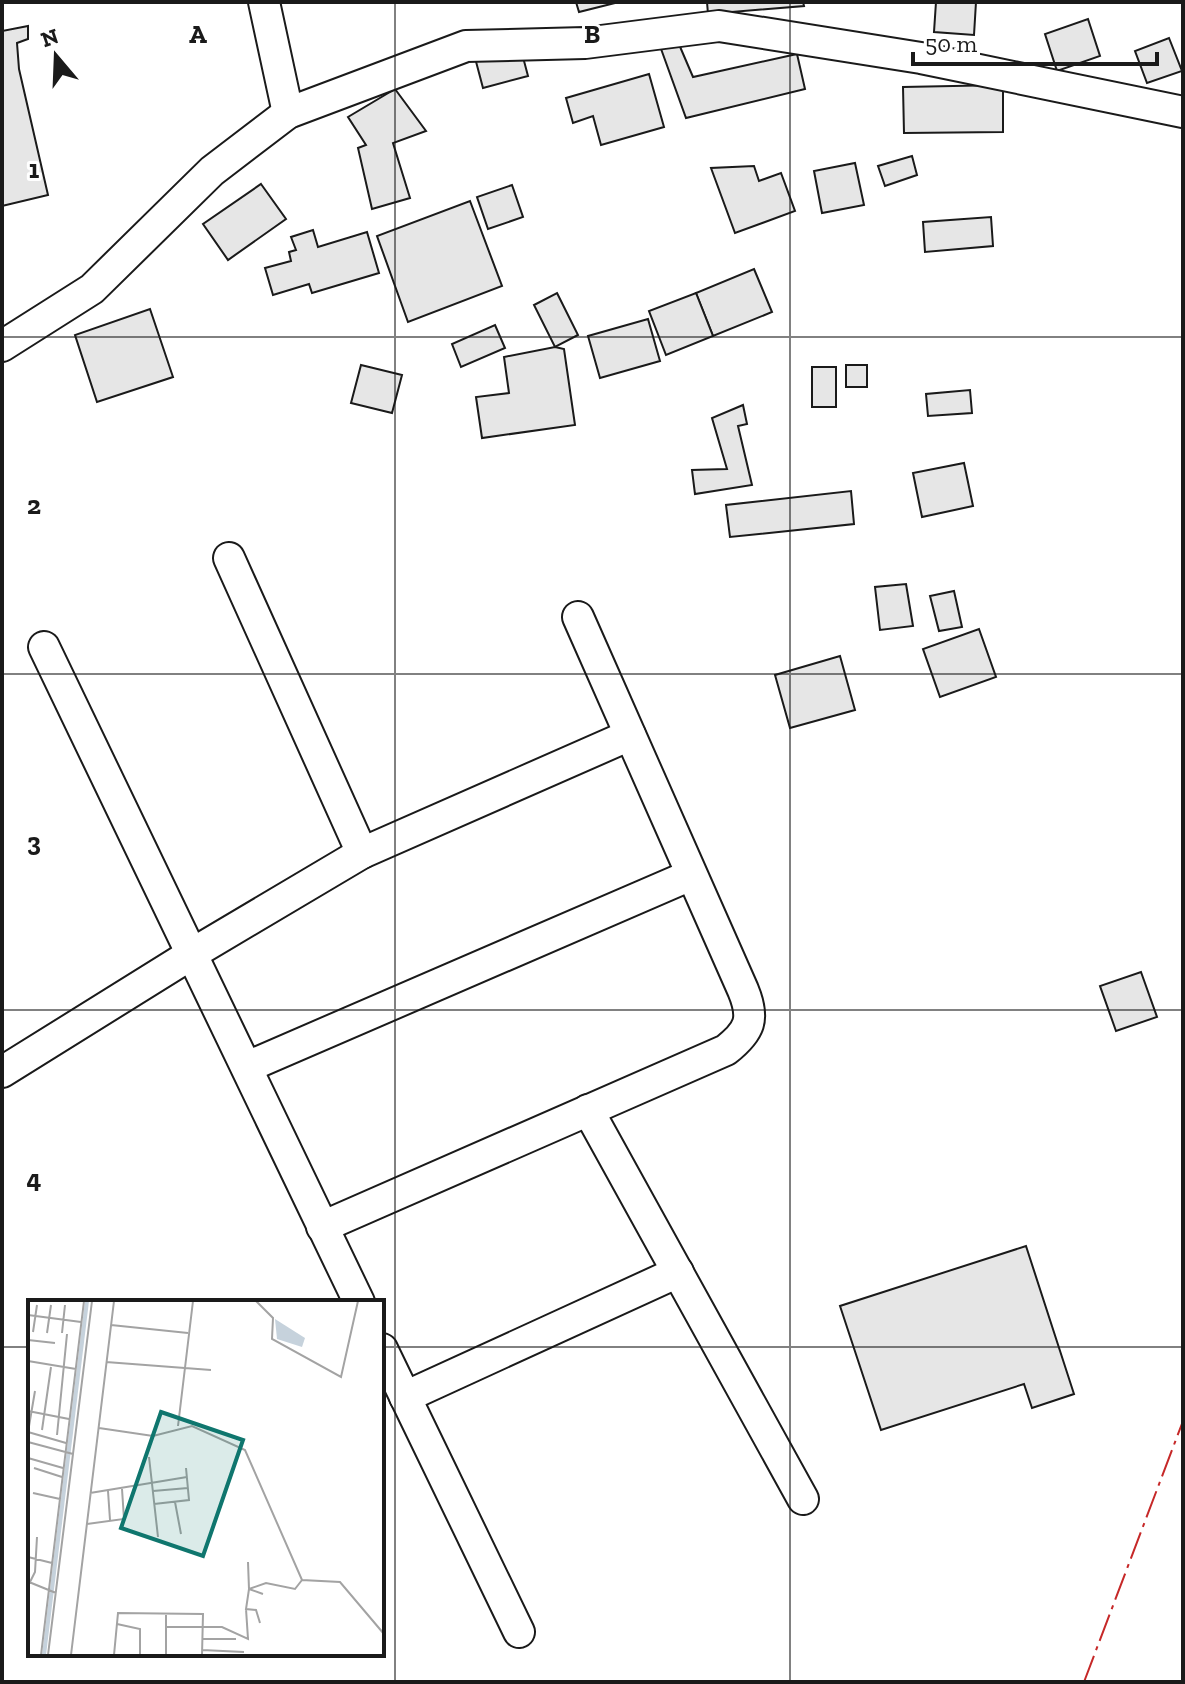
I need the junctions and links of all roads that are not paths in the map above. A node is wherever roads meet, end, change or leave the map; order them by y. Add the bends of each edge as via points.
1 (264, 2) edge
2 (1183, 112) edge
3 (288, 113) junction
4 (2, 346) edge
5 (229, 558) dead end
6 (578, 617) dead end
7 (44, 647) dead end
8 (630, 735) junction
9 (362, 853) junction
10 (691, 875) junction
11 (190, 955) junction
12 (247, 1067) junction
13 (2, 1072) edge
14 (588, 1110) junction
15 (322, 1227) junction
16 (678, 1272) junction
17 (358, 1300) edge
18 (384, 1353) edge
19 (405, 1397) junction
20 (803, 1499) dead end
21 (519, 1632) dead end

1 - 3 street
2 - 3 street via 921,58 719,26 585,43 466,46
3 - 4 street via 212,171 92,289
5 - 9 street
6 - 8 street
7 - 11 street
8 - 9 street
8 - 10 street
9 - 11 street
10 - 12 street
10 - 14 street via 747,998 750,1021 726,1050
11 - 12 street
11 - 13 street
12 - 15 street
14 - 15 street
14 - 16 street
15 - 17 street
16 - 19 street
16 - 20 street
18 - 19 street
19 - 21 street

